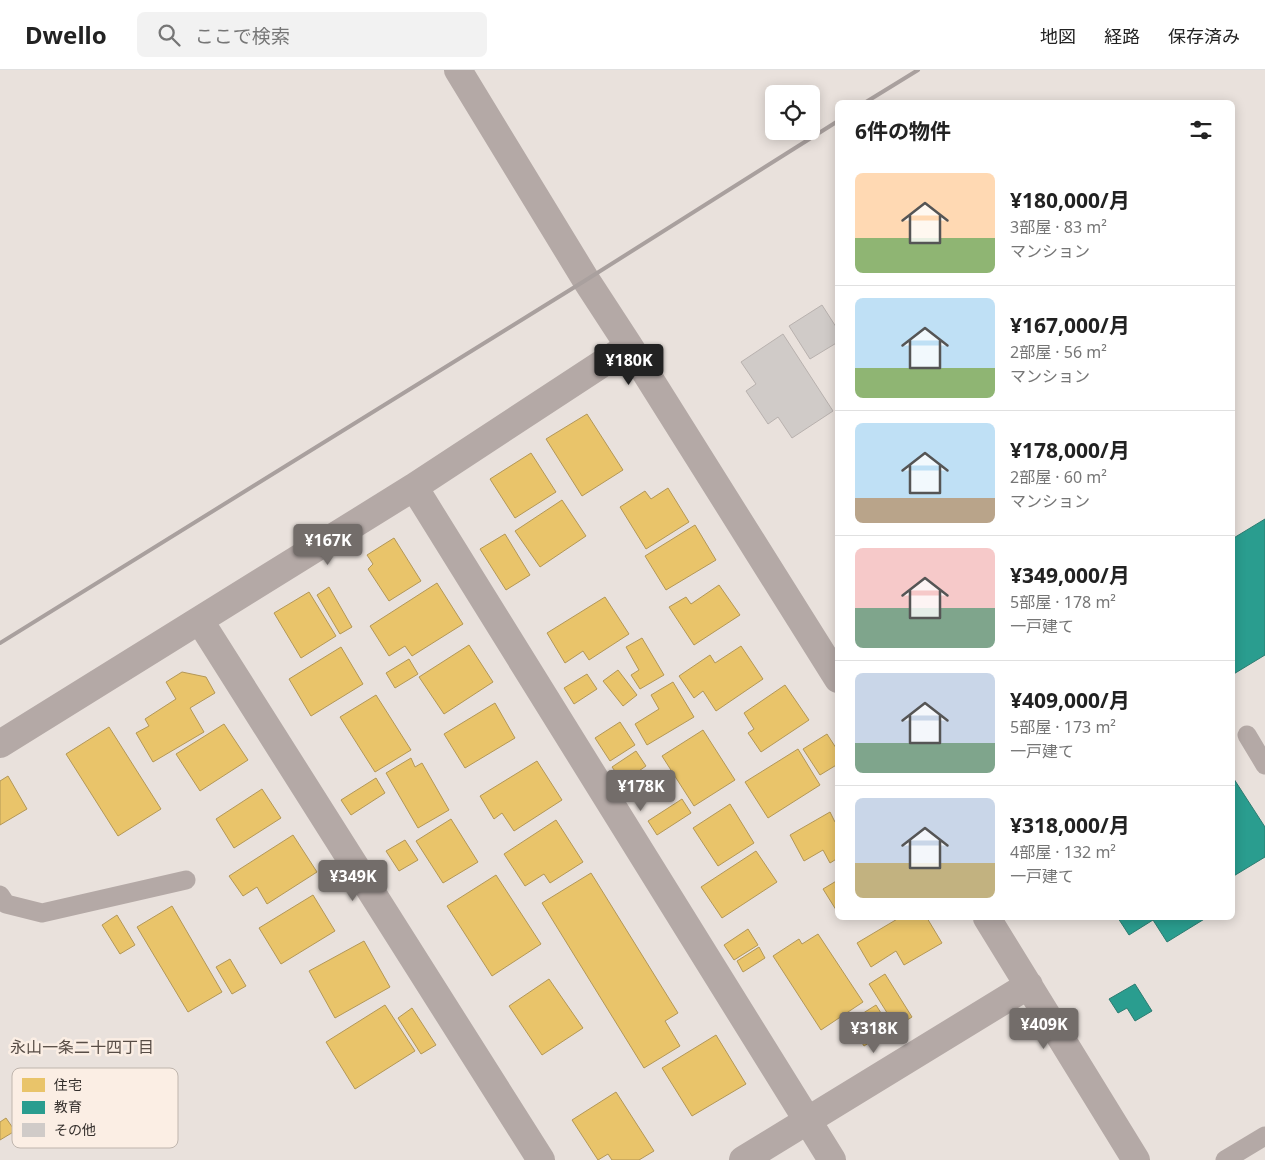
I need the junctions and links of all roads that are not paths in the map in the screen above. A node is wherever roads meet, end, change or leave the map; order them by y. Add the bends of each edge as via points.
1 (458, 70) edge
2 (629, 346) junction
3 (414, 486) junction
4 (200, 621) junction
5 (835, 674) edge
6 (1247, 735) dead end
7 (0, 744) edge
8 (1265, 765) edge
9 (186, 880) dead end
10 (0, 895) edge
11 (988, 920) edge
12 (1029, 985) junction
13 (807, 1120) junction
14 (1265, 1136) edge
15 (541, 1160) edge
16 (743, 1160) edge
17 (832, 1160) edge
18 (1136, 1160) edge
19 (1224, 1160) edge

1 - 2 street
2 - 3 street
2 - 5 street
3 - 4 street
3 - 13 street
4 - 7 street
4 - 15 street
6 - 8 lane
9 - 10 lane via 42,913 6,904
11 - 12 street
12 - 13 street
12 - 18 street
13 - 16 street
13 - 17 street
14 - 19 lane

